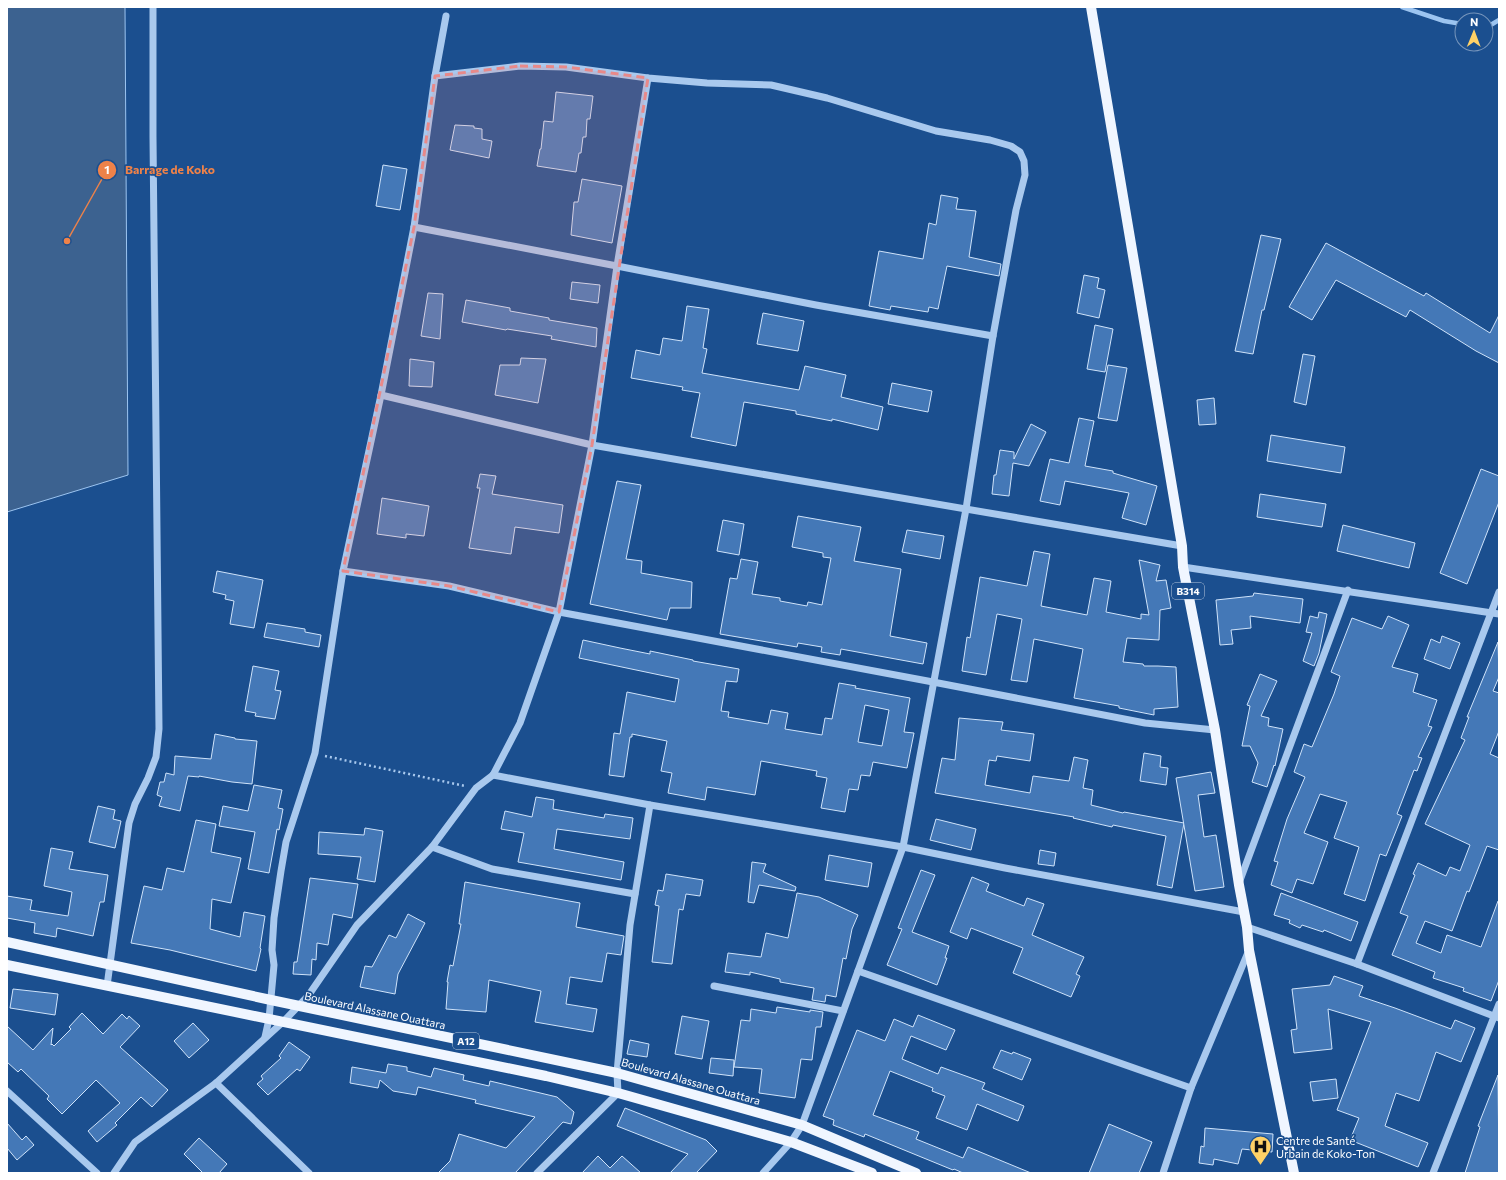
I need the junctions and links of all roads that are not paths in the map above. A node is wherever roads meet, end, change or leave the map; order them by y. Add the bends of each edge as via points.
1 (153, 7) edge
2 (1091, 7) edge
3 (446, 16) dead end
4 (435, 76) junction
5 (648, 78) junction
6 (414, 227) junction
7 (617, 266) junction
8 (993, 336) junction
9 (381, 396) junction
10 (592, 445) junction
11 (966, 509) junction
12 (1182, 546) junction
13 (1183, 567) junction
14 (343, 571) junction
15 (1348, 590) junction
16 (1499, 592) edge
17 (559, 612) junction
18 (1495, 613) edge
19 (933, 682) junction
20 (1215, 730) junction
21 (493, 775) junction
22 (650, 805) junction
23 (432, 847) junction
24 (903, 847) junction
25 (1238, 885) junction
26 (635, 894) junction
27 (1244, 912) junction
28 (1247, 927) junction
29 (7, 942) edge
30 (1249, 950) junction
31 (110, 964) junction
32 (1357, 964) junction
33 (7, 965) edge
34 (858, 971) junction
35 (107, 986) junction
36 (714, 986) dead end
37 (271, 1000) junction
38 (1499, 1004) edge
39 (298, 1006) junction
40 (843, 1011) junction
41 (1497, 1017) edge
42 (269, 1019) junction
43 (284, 1021) junction
44 (265, 1037) junction
45 (617, 1073) junction
46 (216, 1083) junction
47 (1191, 1088) junction
48 (7, 1091) edge
49 (618, 1093) junction
50 (802, 1125) junction
51 (791, 1142) junction
52 (97, 1173) edge
53 (114, 1173) edge
54 (309, 1173) edge
55 (537, 1173) edge
56 (763, 1173) edge
57 (872, 1173) edge
58 (916, 1173) edge
59 (1163, 1173) edge
60 (1294, 1173) edge
61 (1433, 1173) edge

1 - 31 street via 159,729 156,757 129,822
2 - 12 main road, B314
3 - 4 street
4 - 5 street via 520,66 566,67
4 - 6 street
5 - 7 street
5 - 8 street via 771,85 827,98 936,131 990,140 1011,146 1020,152 1025,175 1016,210
6 - 7 street
6 - 9 street
7 - 8 street
7 - 10 street
8 - 11 street
9 - 10 street
9 - 14 street
10 - 11 street
10 - 17 street
11 - 12 street
11 - 19 street
12 - 13 main road, B314
13 - 15 street
13 - 20 main road, B314
14 - 17 street via 449,586
14 - 37 street via 315,753 286,842 281,871 274,918
15 - 18 street
15 - 25 street
16 - 18 street
17 - 19 street
17 - 21 street via 520,723
18 - 32 street
19 - 20 street via 1145,723
19 - 24 street
20 - 25 main road, B314
21 - 22 street
21 - 23 street via 476,788
22 - 24 street
22 - 26 street
23 - 26 street via 492,869
23 - 39 street via 358,925 308,996
24 - 27 street
24 - 34 street
25 - 27 main road, B314
26 - 45 street
27 - 28 main road, B314
28 - 30 main road, B314
28 - 32 street
29 - 31 main road, Boulevard Alassane Ouattara / A12
30 - 47 street
30 - 60 main road, B314
31 - 35 street
31 - 37 main road, Boulevard Alassane Ouattara / A12
32 - 41 street
33 - 35 main road, A12
34 - 40 street
34 - 47 street
35 - 42 main road, A12
36 - 40 street
37 - 39 main road, Boulevard Alassane Ouattara / A12
37 - 42 street
38 - 41 street
39 - 43 street
39 - 45 main road, Boulevard Alassane Ouattara / A12
40 - 50 street
41 - 61 street
42 - 43 main road, A12
42 - 44 street
43 - 44 street
43 - 49 main road, A12
44 - 46 street
45 - 49 street
45 - 50 main road, Boulevard Alassane Ouattara / A12
46 - 53 street via 135,1142
46 - 54 street
47 - 59 street
48 - 52 street
49 - 51 main road, A12
49 - 55 street
50 - 51 street
50 - 58 main road, Boulevard Alassane Ouattara / A12
51 - 56 street
51 - 57 main road, A12

